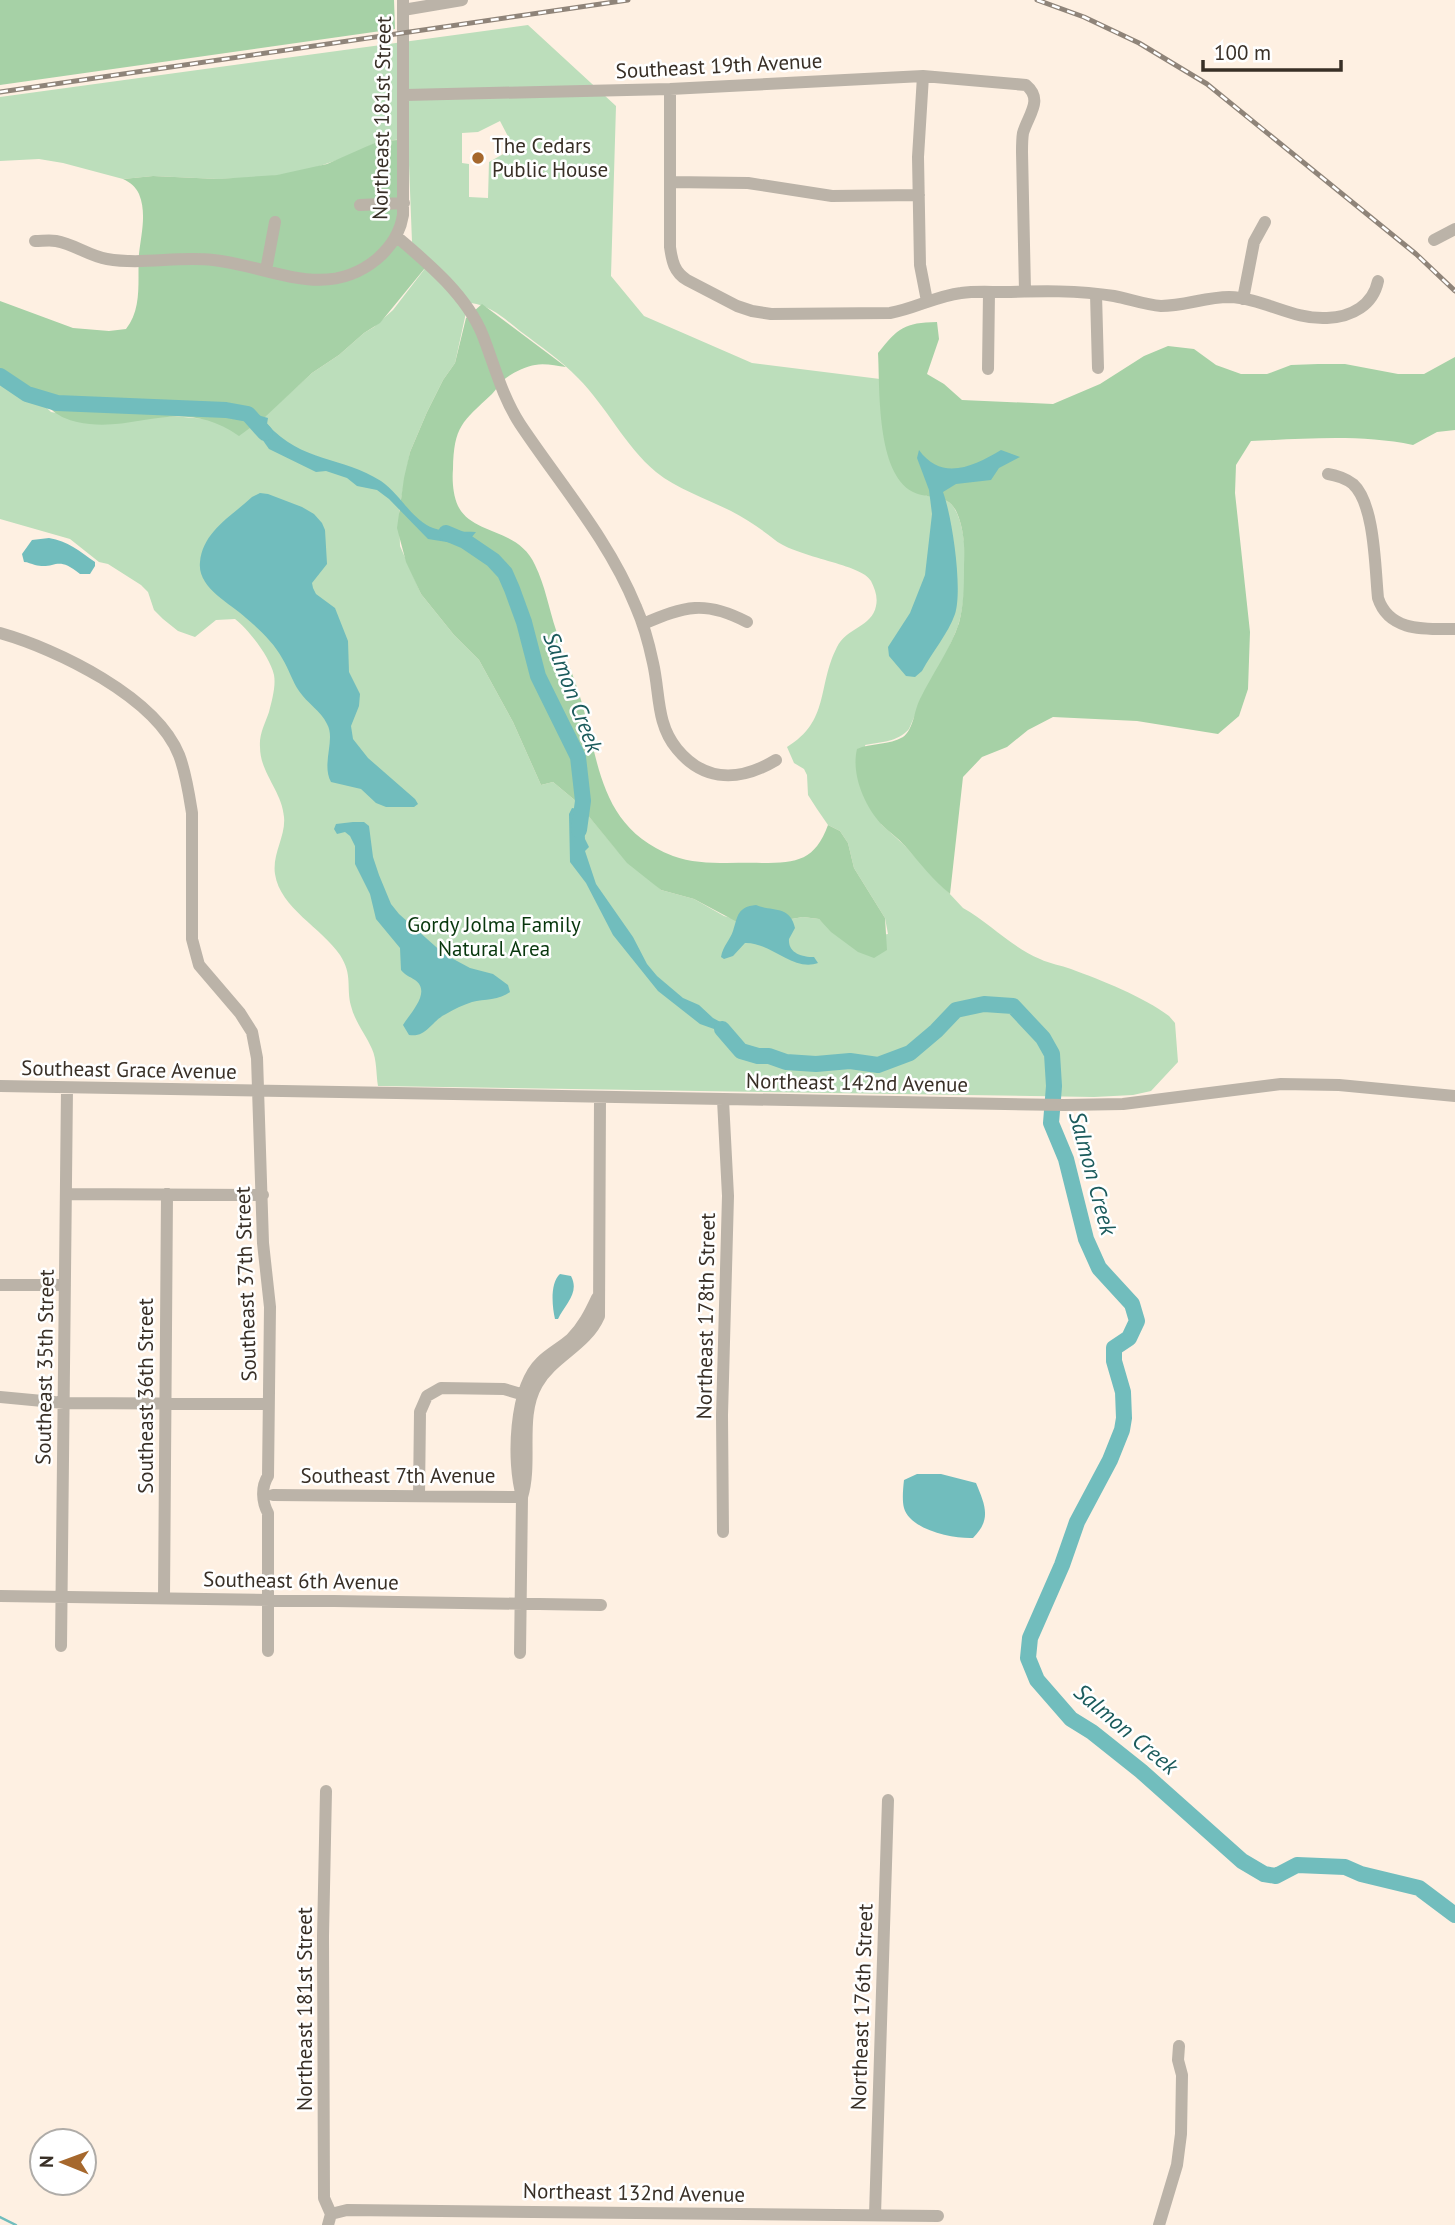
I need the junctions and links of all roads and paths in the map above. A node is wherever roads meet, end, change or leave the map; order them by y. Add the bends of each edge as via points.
1 (462, 0) edge
2 (403, 5) edge
3 (923, 76) junction
4 (670, 89) junction
5 (405, 95) junction
6 (670, 182) junction
7 (919, 195) junction
8 (404, 203) junction
9 (360, 205) dead end
10 (275, 222) dead end
11 (1265, 222) dead end
12 (1455, 229) edge
13 (397, 237) junction
14 (1434, 240) dead end
15 (35, 241) dead end
16 (267, 270) junction
17 (1378, 281) dead end
18 (1025, 291) junction
19 (989, 292) junction
20 (1096, 294) junction
21 (1243, 299) junction
22 (927, 301) junction
23 (1098, 368) dead end
24 (988, 369) dead end
25 (1328, 474) dead end
26 (747, 622) dead end
27 (643, 624) junction
28 (1455, 629) edge
29 (0, 633) edge
30 (776, 760) dead end
31 (0, 1086) edge
32 (67, 1088) junction
33 (258, 1091) junction
34 (1455, 1096) edge
35 (600, 1098) junction
36 (723, 1100) junction
37 (65, 1194) junction
38 (167, 1194) junction
39 (262, 1195) junction
40 (0, 1285) edge
41 (65, 1285) junction
42 (527, 1396) junction
43 (0, 1398) edge
44 (64, 1403) junction
45 (165, 1404) junction
46 (268, 1404) junction
47 (268, 1476) junction
48 (273, 1495) junction
49 (419, 1496) junction
50 (522, 1497) junction
51 (268, 1513) junction
52 (723, 1532) dead end
53 (0, 1596) edge
54 (62, 1597) junction
55 (164, 1598) junction
56 (267, 1600) junction
57 (521, 1604) junction
58 (601, 1605) dead end
59 (61, 1646) dead end
60 (268, 1651) dead end
61 (520, 1653) dead end
62 (326, 1791) dead end
63 (888, 1800) dead end
64 (1180, 2046) dead end
65 (875, 2215) junction
66 (330, 2219) edge
67 (614, 2219) edge
68 (929, 2219) edge
69 (1159, 2225) edge

1 - 2 street
2 - 5 street, Northeast 181st Street
3 - 4 street, Southeast 19th Avenue
3 - 7 street
3 - 18 street, Southeast 19th Avenue via 1016,82 1033,90 1034,108 1023,134 1022,152
4 - 5 street, Southeast 19th Avenue
4 - 6 street
5 - 8 street, Northeast 181st Street
6 - 7 street via 748,183 832,196
6 - 22 street via 670,247 679,275 737,306 771,314 890,313
7 - 22 street via 920,265
8 - 9 street
8 - 13 street, Northeast 181st Street
10 - 16 street
11 - 21 street via 1254,242
12 - 14 street
13 - 16 street via 371,264 338,279 314,281
13 - 27 street via 467,308 482,335 505,400 619,568
15 - 16 street via 57,241 106,259 212,260
17 - 21 street via 1365,306 1330,318 1298,316
18 - 19 street
18 - 20 street
19 - 22 street via 962,292
19 - 24 street
20 - 21 street via 1158,306 1219,297
20 - 23 street
25 - 28 street via 1353,484 1361,495 1373,531 1378,598 1388,616 1416,629
26 - 27 street via 726,611 700,607 675,610
27 - 30 street via 660,714 678,751 716,775 740,776
29 - 33 street, Southeast 37th Street via 33,642 99,677 153,715 178,753 192,813 192,939 199,965 252,1031
31 - 32 street, Southeast Grace Avenue
32 - 33 street, Southeast Grace Avenue
32 - 37 street, Southeast 35th Street
33 - 35 street, Northeast 142nd Avenue
33 - 39 street, Southeast 37th Street
34 - 36 street, Northeast 142nd Avenue via 1281,1084 1123,1104
35 - 36 street, Northeast 142nd Avenue
35 - 42 street via 598,1296 581,1328 535,1369
36 - 52 street, Northeast 178th Street via 728,1196
37 - 38 street
37 - 41 street, Southeast 35th Street
38 - 39 street
38 - 45 street, Southeast 36th Street
39 - 46 street, Southeast 37th Street via 270,1307
40 - 41 street
41 - 44 street, Southeast 35th Street
42 - 49 street via 503,1389 441,1388 427,1396 420,1412
42 - 50 street via 519,1419
43 - 44 street
44 - 45 street
44 - 54 street, Southeast 35th Street
45 - 46 street
45 - 55 street, Southeast 36th Street
46 - 47 street, Southeast 37th Street
47 - 48 street, Southeast 37th Street
47 - 51 street, Southeast 37th Street via 264,1484
48 - 49 street, Southeast 7th Avenue
48 - 51 street, Southeast 37th Street
49 - 50 street, Southeast 7th Avenue
50 - 57 street
51 - 56 street, Southeast 37th Street
53 - 54 street, Southeast 6th Avenue
54 - 55 street, Southeast 6th Avenue
54 - 59 street, Southeast 35th Street
55 - 56 street, Southeast 6th Avenue
56 - 57 street, Southeast 6th Avenue
56 - 60 street, Southeast 37th Street
57 - 58 street, Southeast 6th Avenue
57 - 61 street
62 - 66 street, Northeast 181st Street via 324,2198
63 - 65 street, Northeast 176th Street
64 - 69 street via 1181,2134
65 - 67 street, Northeast 132nd Avenue
65 - 68 street, Northeast 132nd Avenue
66 - 67 street, Northeast 132nd Avenue via 347,2210

